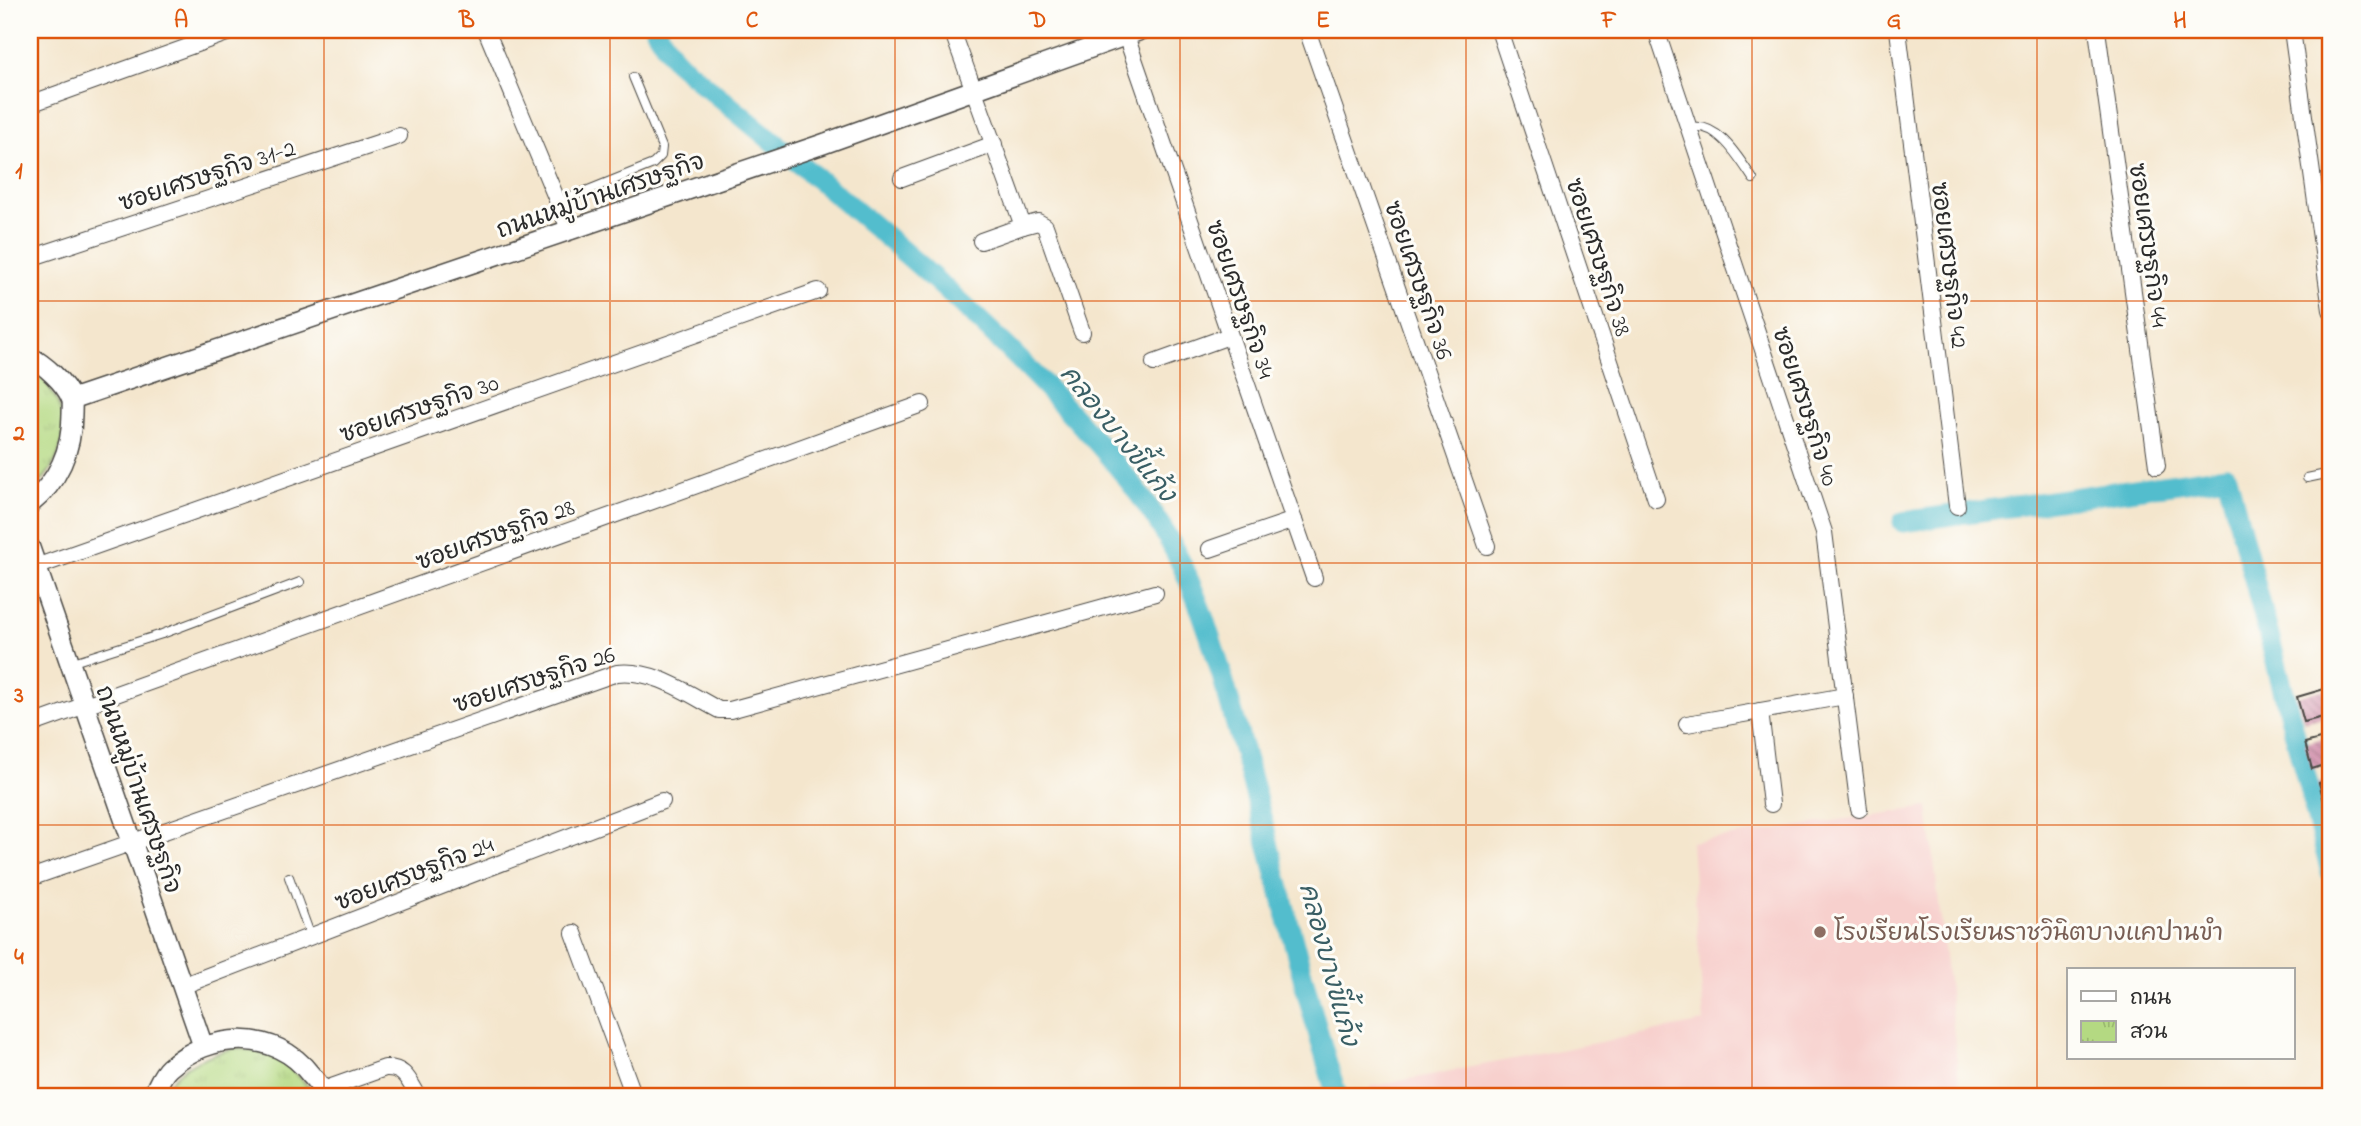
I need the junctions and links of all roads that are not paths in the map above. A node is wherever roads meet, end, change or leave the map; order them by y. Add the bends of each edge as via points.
1 (235, 30) edge
2 (486, 30) edge
3 (952, 30) edge
4 (1307, 30) edge
5 (1499, 30) edge
6 (1656, 30) edge
7 (1898, 30) edge
8 (2097, 30) edge
9 (2292, 30) edge
10 (1130, 32) edge
11 (633, 77) dead end
12 (975, 91) junction
13 (30, 104) edge
14 (1689, 128) junction
15 (399, 136) dead end
16 (994, 144) junction
17 (902, 178) dead end
18 (1753, 179) dead end
19 (556, 203) junction
20 (1023, 226) junction
21 (570, 231) junction
22 (981, 242) dead end
23 (30, 258) edge
24 (818, 291) dead end
25 (2331, 310) edge
26 (1082, 332) dead end
27 (1229, 336) junction
28 (30, 357) edge
29 (1154, 363) dead end
30 (72, 399) junction
31 (922, 404) dead end
32 (2157, 466) dead end
33 (2331, 473) edge
34 (2307, 478) dead end
35 (1656, 499) dead end
36 (30, 504) edge
37 (1957, 506) dead end
38 (1294, 520) junction
39 (1487, 546) dead end
40 (30, 548) edge
41 (1209, 549) dead end
42 (33, 568) edge
43 (1314, 578) dead end
44 (300, 582) dead end
45 (1154, 593) dead end
46 (71, 663) junction
47 (1845, 696) junction
48 (84, 706) junction
49 (1760, 711) junction
50 (30, 724) edge
51 (1687, 724) dead end
52 (662, 801) dead end
53 (1771, 804) dead end
54 (1860, 809) dead end
55 (132, 842) junction
56 (289, 877) dead end
57 (30, 878) edge
58 (574, 933) dead end
59 (311, 937) junction
60 (182, 986) junction
61 (203, 1046) junction
62 (324, 1093) edge
63 (152, 1096) edge
64 (418, 1096) edge
65 (634, 1096) edge

1 - 13 street
2 - 19 street
3 - 12 street
4 - 39 street, ซอยเศรษฐกิจ 36
5 - 35 street, ซอยเศรษฐกิจ 38
6 - 14 street, ซอยเศรษฐกิจ 40
7 - 37 street, ซอยเศรษฐกิจ 42
8 - 32 street, ซอยเศรษฐกิจ 44
9 - 25 street
10 - 12 street, ถนนหมู่บ้านเศรษฐกิจ
10 - 27 street, ซอยเศรษฐกิจ 34
11 - 19 lane via 662,147 661,156 653,164
12 - 16 street
12 - 21 street, ถนนหมู่บ้านเศรษฐกิจ
14 - 18 lane via 1707,129 1724,141
14 - 47 street, ซอยเศรษฐกิจ 40 via 1824,532
15 - 23 street, ซอยเศรษฐกิจ 31-2
16 - 17 street
16 - 20 street
19 - 21 street
20 - 22 street
20 - 26 street via 1038,222 1045,226
21 - 30 street, ถนนหมู่บ้านเศรษฐกิจ
24 - 42 street, ซอยเศรษฐกิจ 30
27 - 29 street
27 - 38 street, ซอยเศรษฐกิจ 34
28 - 30 street via 43,363
30 - 36 street via 72,432 65,460
31 - 48 street, ซอยเศรษฐกิจ 28
33 - 34 lane
38 - 41 street
38 - 43 street, ซอยเศรษฐกิจ 34
40 - 42 street, ถนนหมู่บ้านเศรษฐกิจ
42 - 46 street, ถนนหมู่บ้านเศรษฐกิจ
44 - 46 lane
45 - 55 street, ซอยเศรษฐกิจ 26 via 730,710 719,710 651,675 617,673
46 - 48 street, ถนนหมู่บ้านเศรษฐกิจ
47 - 49 street
47 - 54 street, ซอยเศรษฐกิจ 40
48 - 50 street, ซอยเศรษฐกิจ 28
48 - 55 street, ถนนหมู่บ้านเศรษฐกิจ
49 - 51 street
49 - 53 street
52 - 59 street, ซอยเศรษฐกิจ 24
55 - 57 street, ซอยเศรษฐกิจ 26
55 - 60 street, ถนนหมู่บ้านเศรษฐกิจ
56 - 59 lane
58 - 65 street
59 - 60 street, ซอยเศรษฐกิจ 24
60 - 61 street, ถนนหมู่บ้านเศรษฐกิจ
61 - 62 street via 239,1038 272,1045 302,1063
61 - 63 street via 167,1069
62 - 64 street via 396,1067

